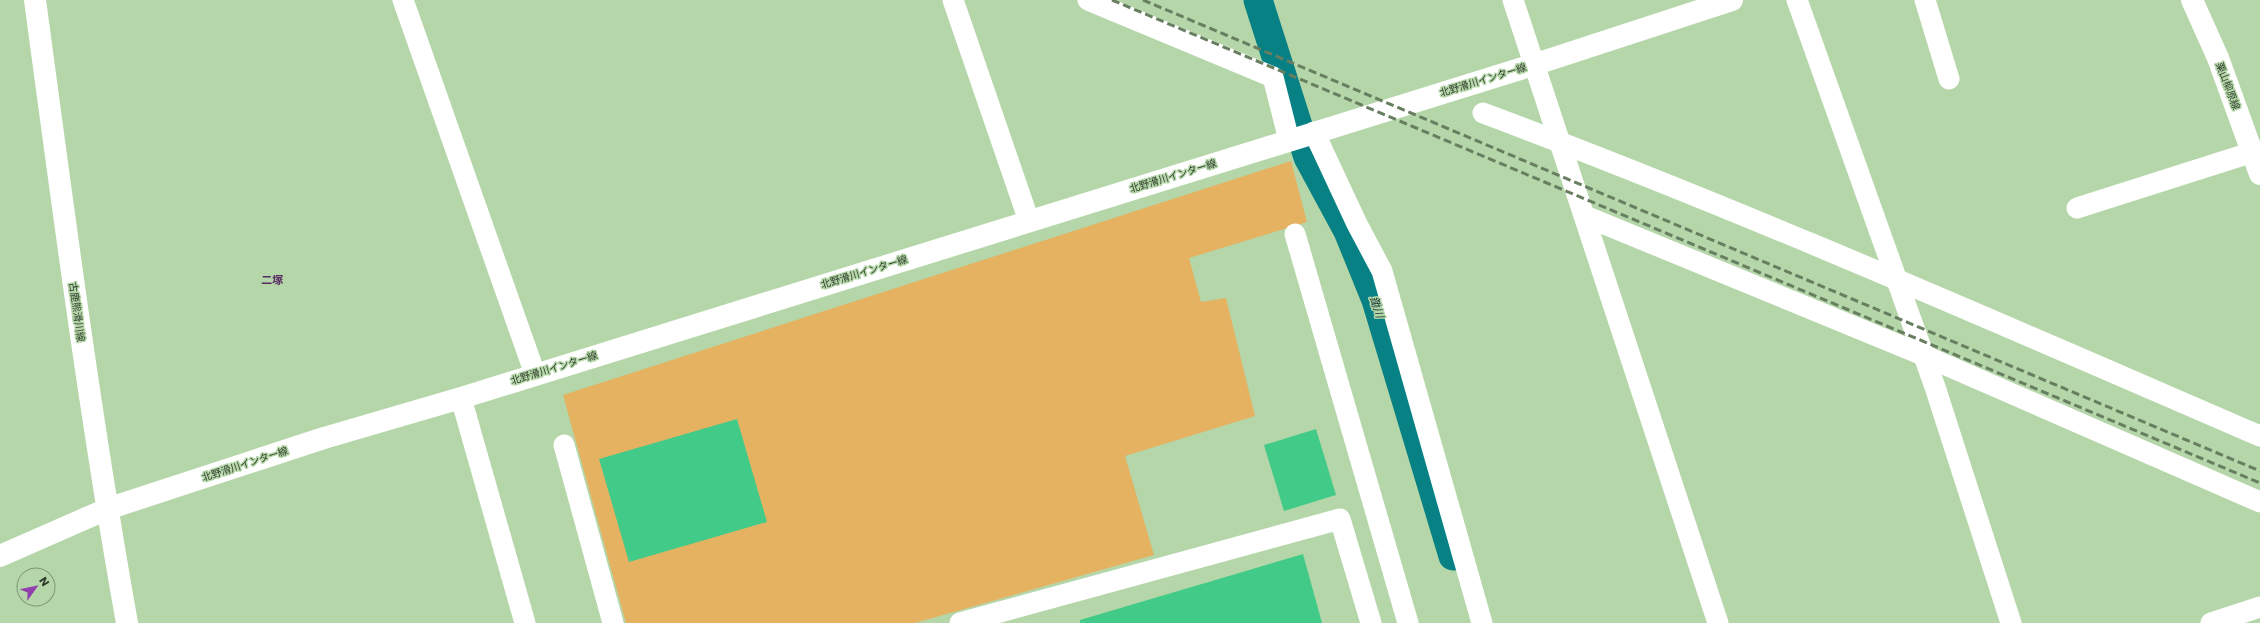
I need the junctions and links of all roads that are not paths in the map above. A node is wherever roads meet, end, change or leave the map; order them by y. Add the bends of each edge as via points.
1 (35, 0) edge
2 (403, 0) edge
3 (953, 0) edge
4 (1088, 0) edge
5 (1513, 0) edge
6 (1732, 0) edge
7 (1797, 0) edge
8 (1925, 0) edge
9 (2192, 0) edge
10 (1536, 64) junction
11 (1949, 79) dead end
12 (1483, 113) dead end
13 (1314, 132) junction
14 (1289, 140) junction
15 (1561, 142) junction
16 (2253, 152) junction
17 (2260, 174) edge
18 (2077, 208) dead end
19 (1585, 216) junction
20 (1029, 220) junction
21 (1295, 234) dead end
22 (1897, 281) junction
23 (1924, 355) junction
24 (535, 374) junction
25 (461, 398) junction
26 (2260, 436) edge
27 (564, 445) dead end
28 (2260, 502) edge
29 (107, 509) junction
30 (2, 551) edge
31 (2260, 607) edge
32 (127, 623) edge
33 (525, 623) edge
34 (613, 623) edge
35 (960, 623) edge
36 (1371, 623) edge
37 (1408, 623) edge
38 (1482, 623) edge
39 (1718, 623) edge
40 (2011, 623) edge
41 (2211, 623) edge

1 - 29 main road, 古鹿熊滑川線 via 77,313
2 - 24 street
3 - 20 street
4 - 14 street via 1273,77
5 - 10 street
6 - 10 main road, 北野滑川インター線
7 - 22 street
8 - 11 street
9 - 16 main road, 栗山柳原線 via 2218,58
10 - 13 main road, 北野滑川インター線
10 - 15 street
12 - 15 street
13 - 14 main road, 北野滑川インター線
13 - 38 street via 1382,272
14 - 20 main road, 北野滑川インター線
15 - 19 street
15 - 22 street
16 - 17 main road, 栗山柳原線
16 - 18 street
19 - 23 street
19 - 39 street
20 - 24 main road, 北野滑川インター線
21 - 37 street
22 - 23 street
22 - 26 street
23 - 28 street
23 - 40 street
24 - 25 main road, 北野滑川インター線
25 - 29 main road, 北野滑川インター線 via 324,438
25 - 33 street
27 - 34 street
29 - 30 main road, 北野滑川インター線
29 - 32 main road, 古鹿熊滑川線
31 - 41 street
35 - 36 street via 1340,519

